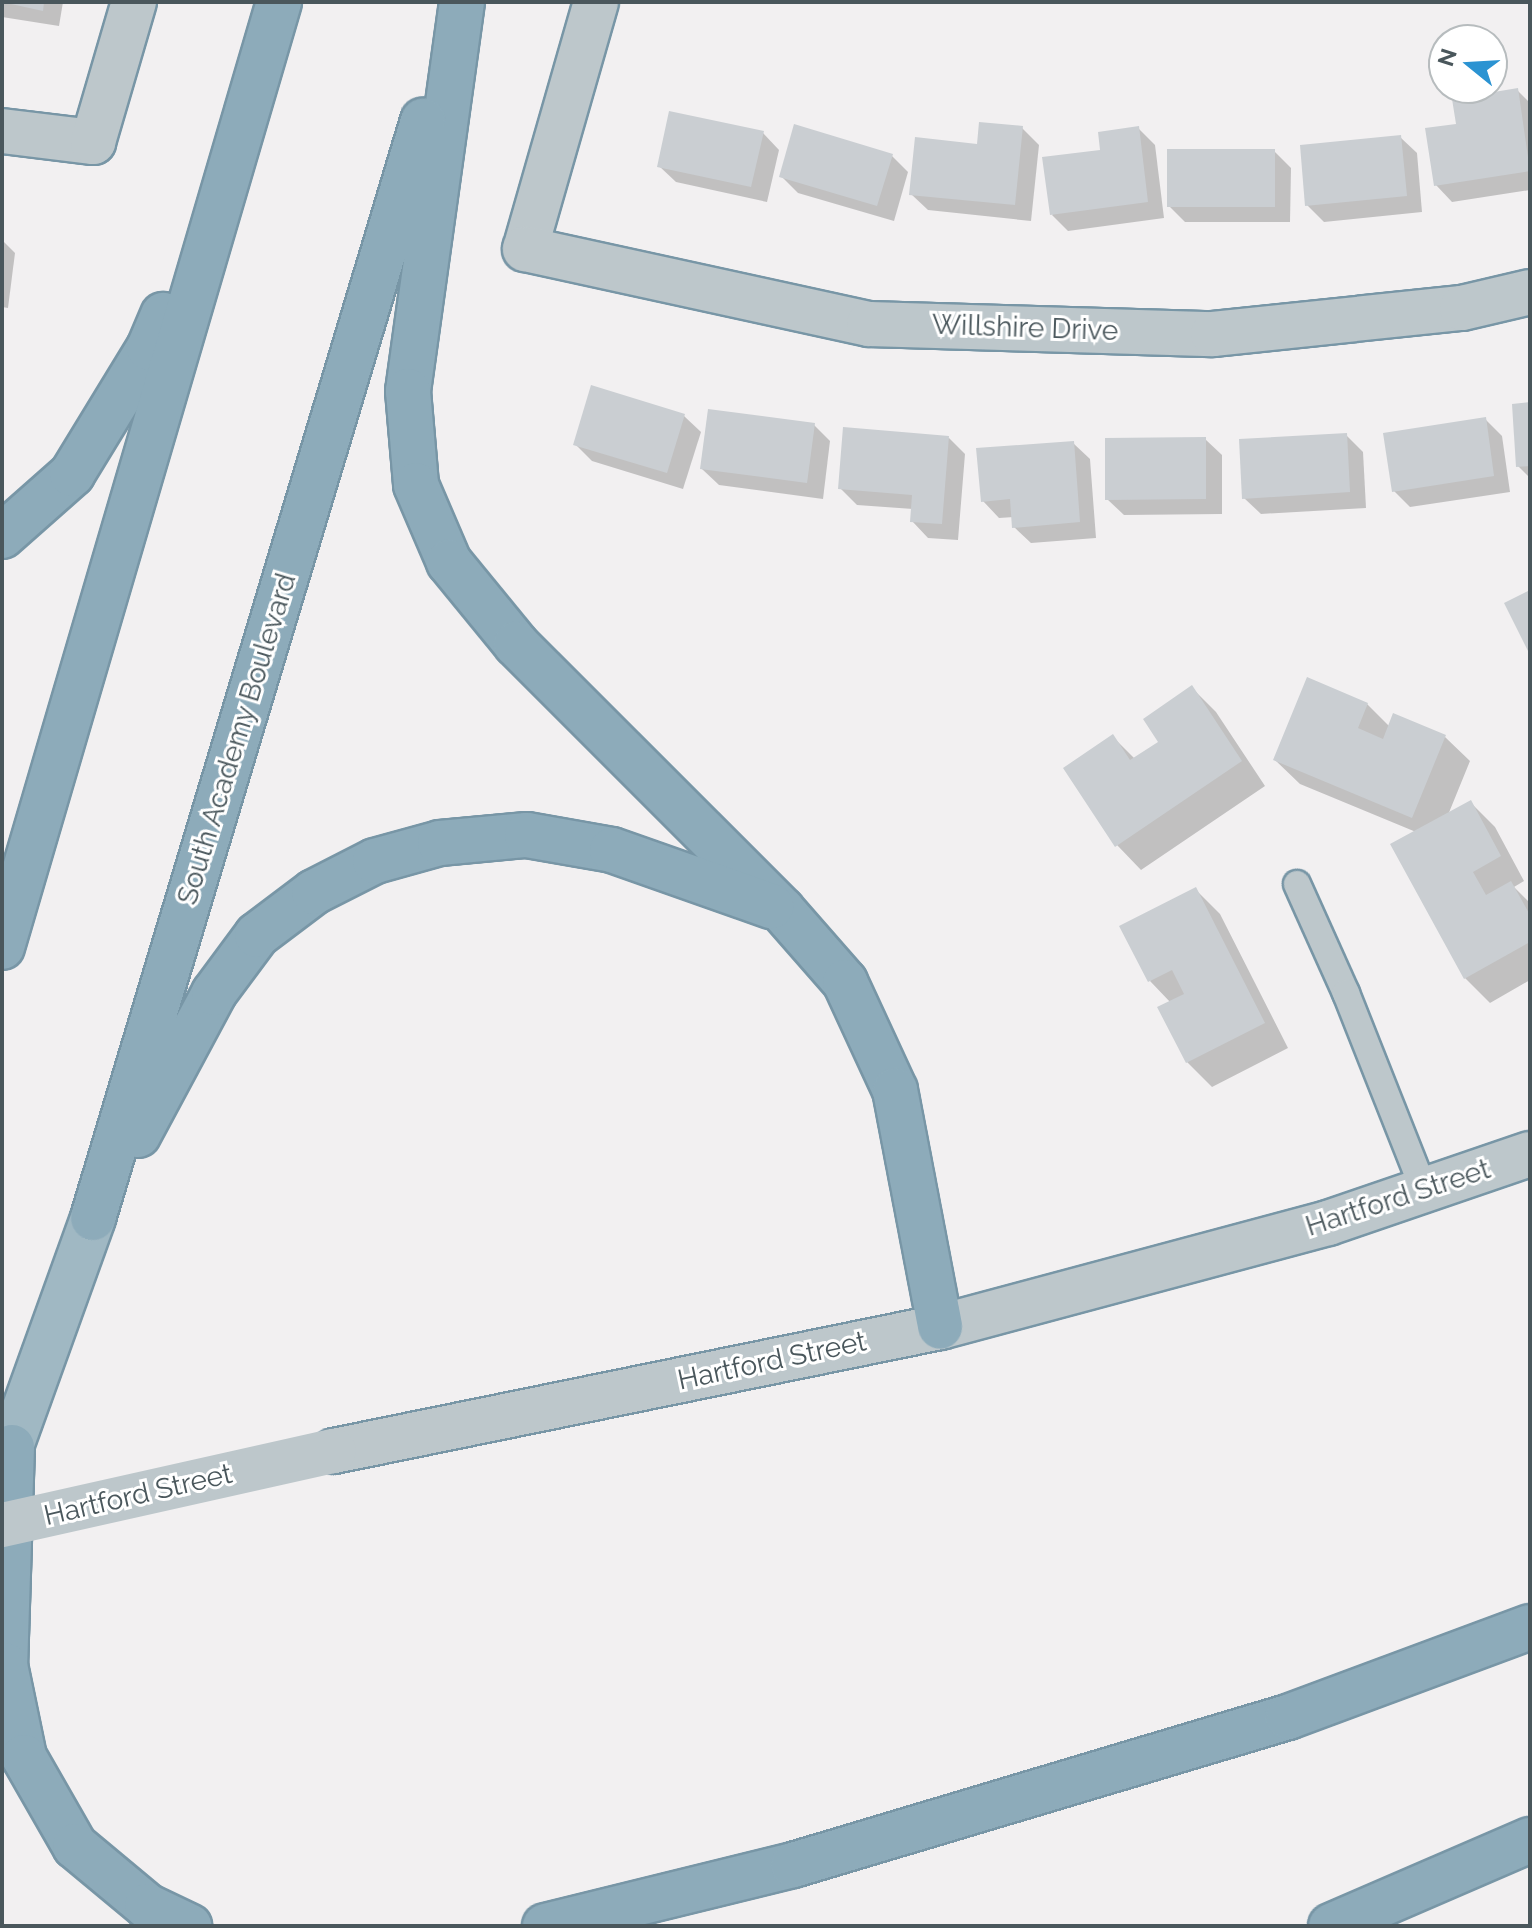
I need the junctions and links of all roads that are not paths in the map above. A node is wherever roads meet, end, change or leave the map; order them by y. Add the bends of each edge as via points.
1 (134, 2) edge
2 (279, 2) edge
3 (460, 2) edge
4 (596, 2) edge
5 (2, 131) edge
6 (228, 162) junction
7 (1530, 292) edge
8 (2, 536) edge
9 (1297, 884) dead end
10 (782, 910) junction
11 (2, 947) edge
12 (1530, 1154) edge
13 (1424, 1190) junction
14 (93, 1218) junction
15 (940, 1327) junction
16 (7, 1459) edge
17 (2, 1525) edge
18 (1530, 1627) edge
19 (1530, 1840) edge
20 (189, 1926) edge
21 (545, 1926) edge
22 (1331, 1926) edge

1 - 5 street via 93,142
2 - 6 highway
3 - 10 highway via 408,391 416,485 449,562 516,644
3 - 14 highway, South Academy Boulevard
4 - 7 street, Willshire Drive via 525,249 869,324 1213,334 1462,308
6 - 8 highway via 142,361 72,474
6 - 11 highway
9 - 13 lane
10 - 14 highway via 612,850 527,835 440,843 375,861 314,892 257,935 214,993
10 - 15 highway via 845,982 895,1090
12 - 13 street, Hartford Street
13 - 15 street, Hartford Street via 1328,1223
14 - 16 highway, South Academy Boulevard
15 - 17 street, Hartford Street, bridge
16 - 20 highway via 5,1665 24,1757 75,1846 147,1906
18 - 21 highway via 1288,1717 793,1865
19 - 22 highway

